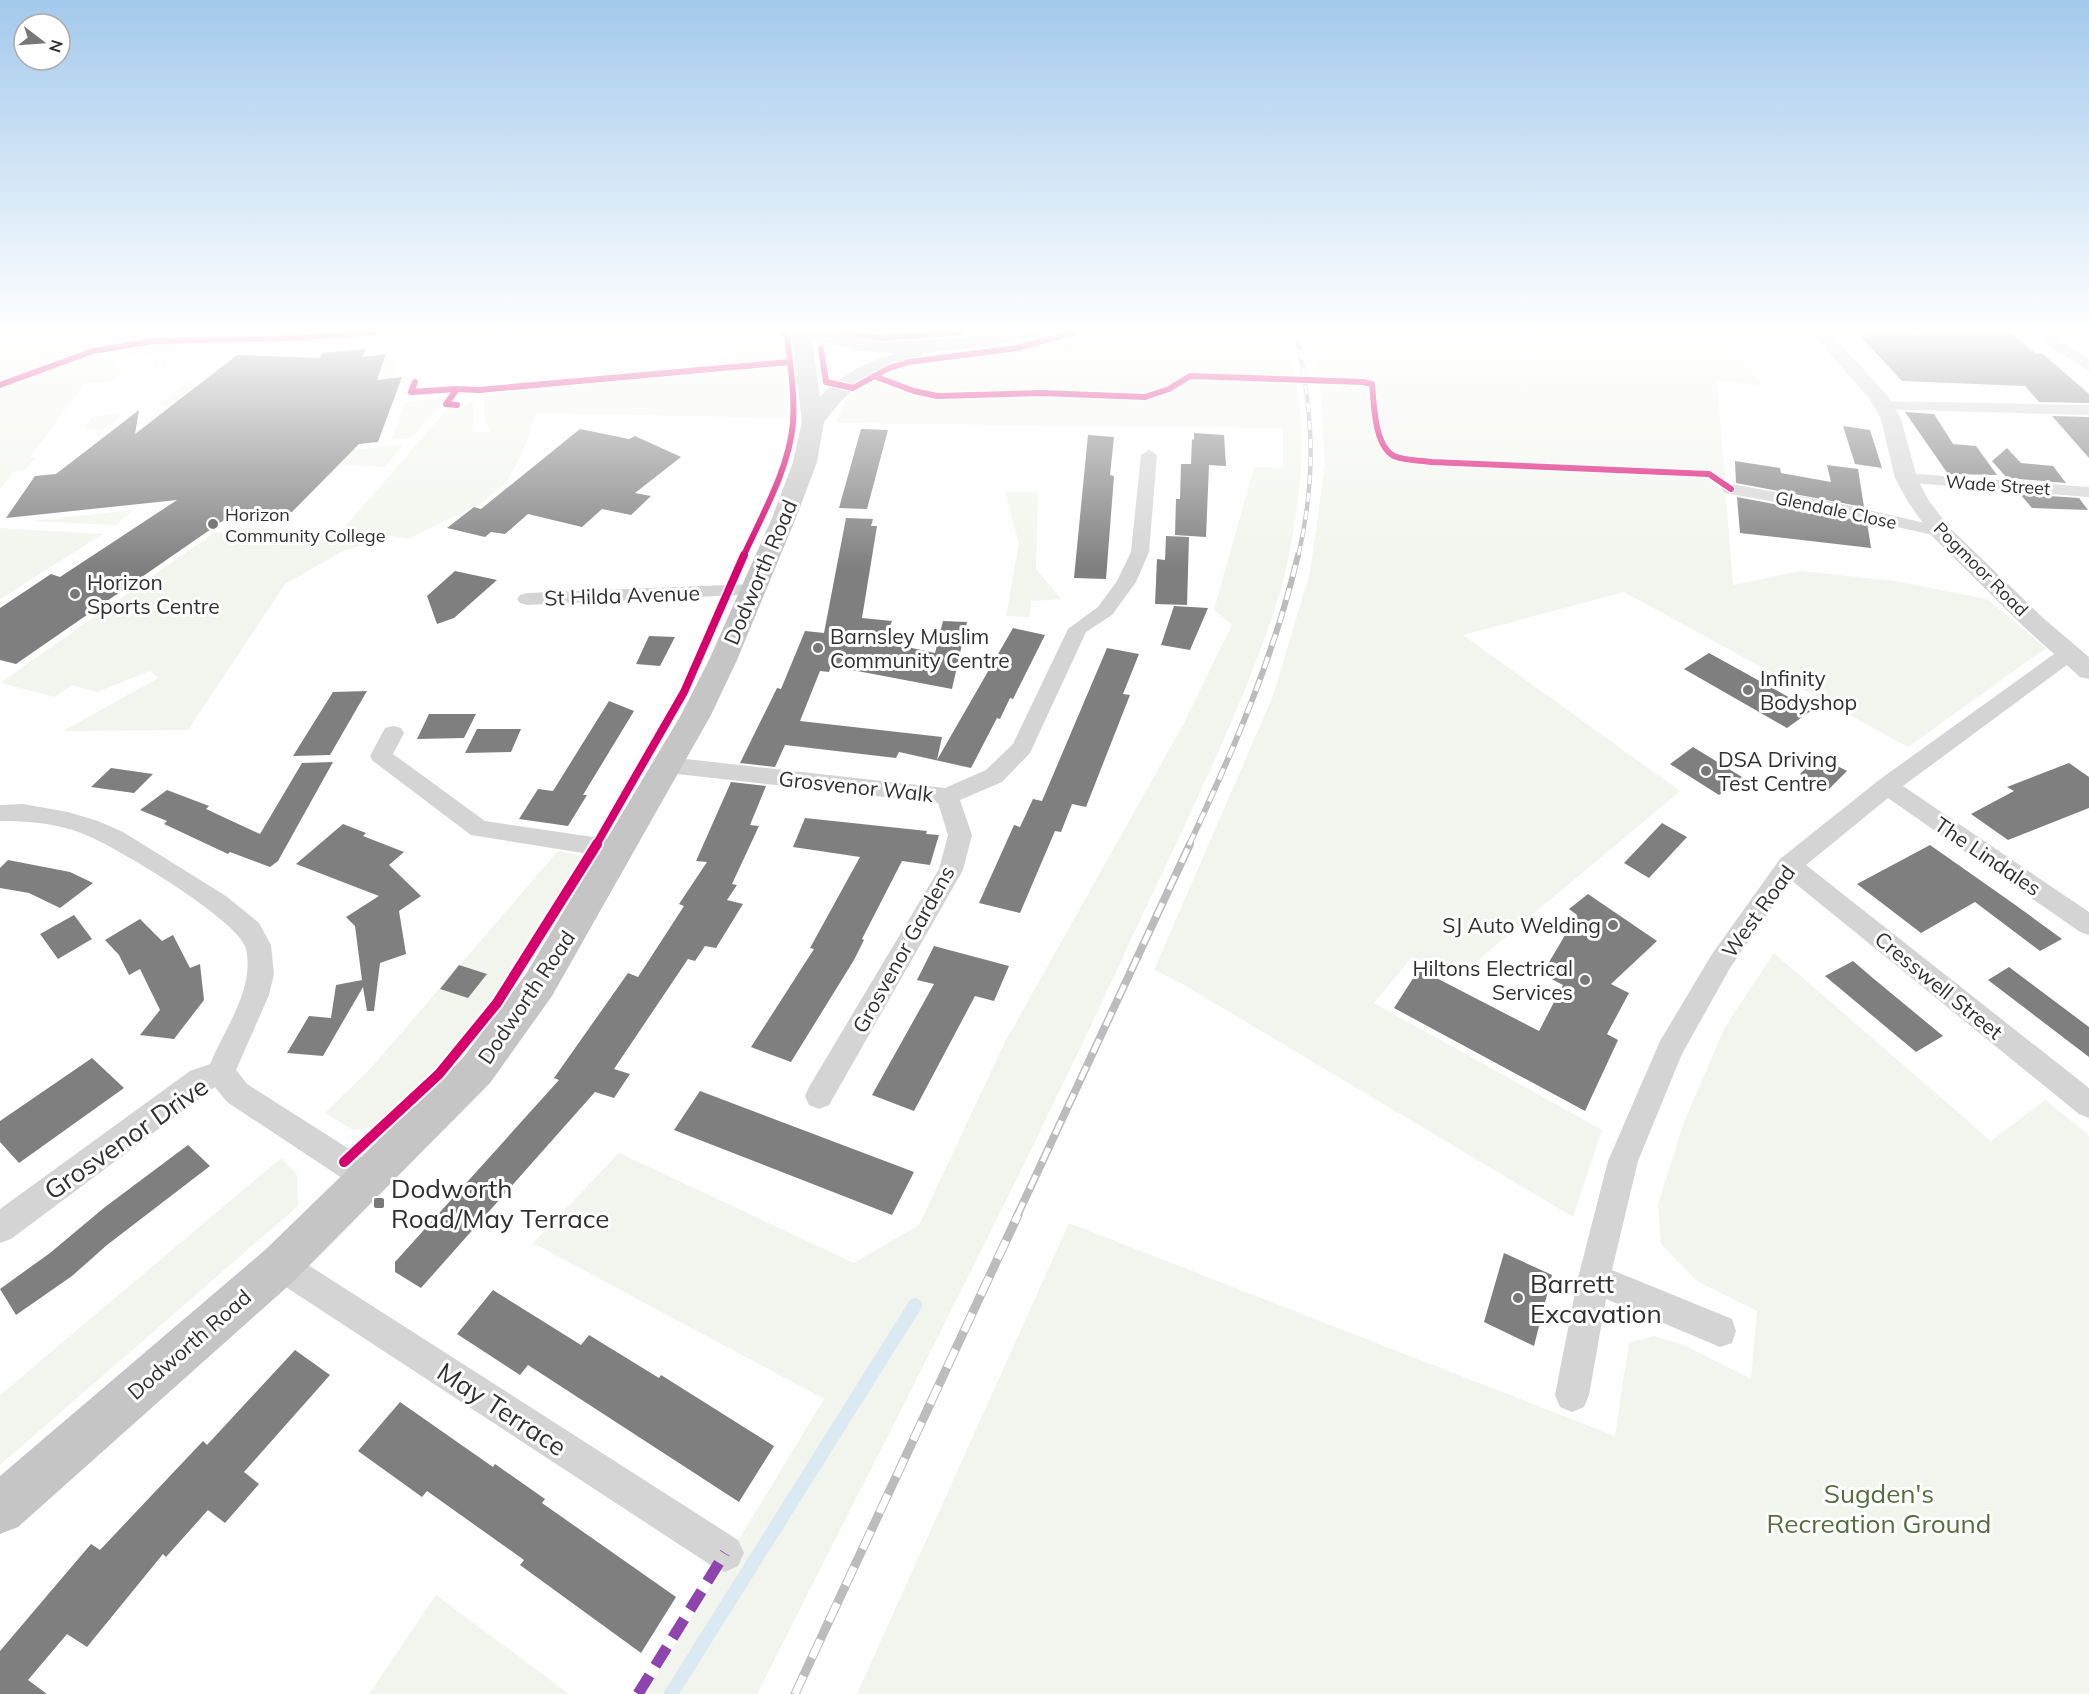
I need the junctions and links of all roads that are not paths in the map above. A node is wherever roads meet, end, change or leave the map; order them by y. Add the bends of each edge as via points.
1 (812, 411) edge
2 (821, 411) edge
3 (1885, 411) edge
4 (813, 422) junction
5 (1149, 455) dead end
6 (1906, 478) junction
7 (1731, 489) dead end
8 (2089, 492) edge
9 (1941, 532) junction
10 (753, 590) junction
11 (527, 598) dead end
12 (2068, 654) junction
13 (2089, 670) edge
14 (393, 733) dead end
15 (668, 765) junction
16 (1887, 786) junction
17 (947, 796) junction
18 (0, 813) edge
19 (620, 850) junction
20 (1788, 865) junction
21 (2089, 925) edge
22 (221, 1072) junction
23 (819, 1096) dead end
24 (2089, 1105) edge
25 (368, 1178) junction
26 (0, 1228) edge
27 (280, 1265) junction
28 (1594, 1278) junction
29 (1720, 1331) dead end
30 (1572, 1395) dead end
31 (0, 1509) edge
32 (725, 1553) dead end

1 - 4 highway, Dodworth Road
2 - 4 highway
3 - 6 street, Pogmoor Road
4 - 10 highway, Dodworth Road via 805,462
5 - 17 street, Grosvenor Walk via 1140,552 1126,582 1105,611 1078,629 1022,748 994,776
6 - 8 street, Wade Street
6 - 9 street, Pogmoor Road
7 - 9 street, Glendale Close
9 - 12 street, Pogmoor Road
10 - 11 street, St Hilda Avenue
10 - 15 highway, Dodworth Road via 723,660
12 - 13 street, Pogmoor Road
12 - 16 street, West Road
14 - 19 street via 381,756 479,829
15 - 17 street, Grosvenor Walk
15 - 19 highway, Dodworth Road
16 - 20 street, West Road
16 - 21 street, The Lindales
17 - 23 street, Grosvenor Gardens via 960,835 951,870
18 - 22 street via 47,815 102,832 219,904 248,928 260,951 259,984
19 - 25 highway, Dodworth Road via 539,985 476,1071
20 - 24 street, Cresswell Street
20 - 28 street, West Road via 1721,961 1670,1049 1623,1161
22 - 25 street, Grosvenor Drive via 237,1093
22 - 26 street, Grosvenor Drive via 200,1080
25 - 27 highway, Dodworth Road
27 - 31 highway, Dodworth Road
27 - 32 street, May Terrace
28 - 29 street
28 - 30 street, West Road

